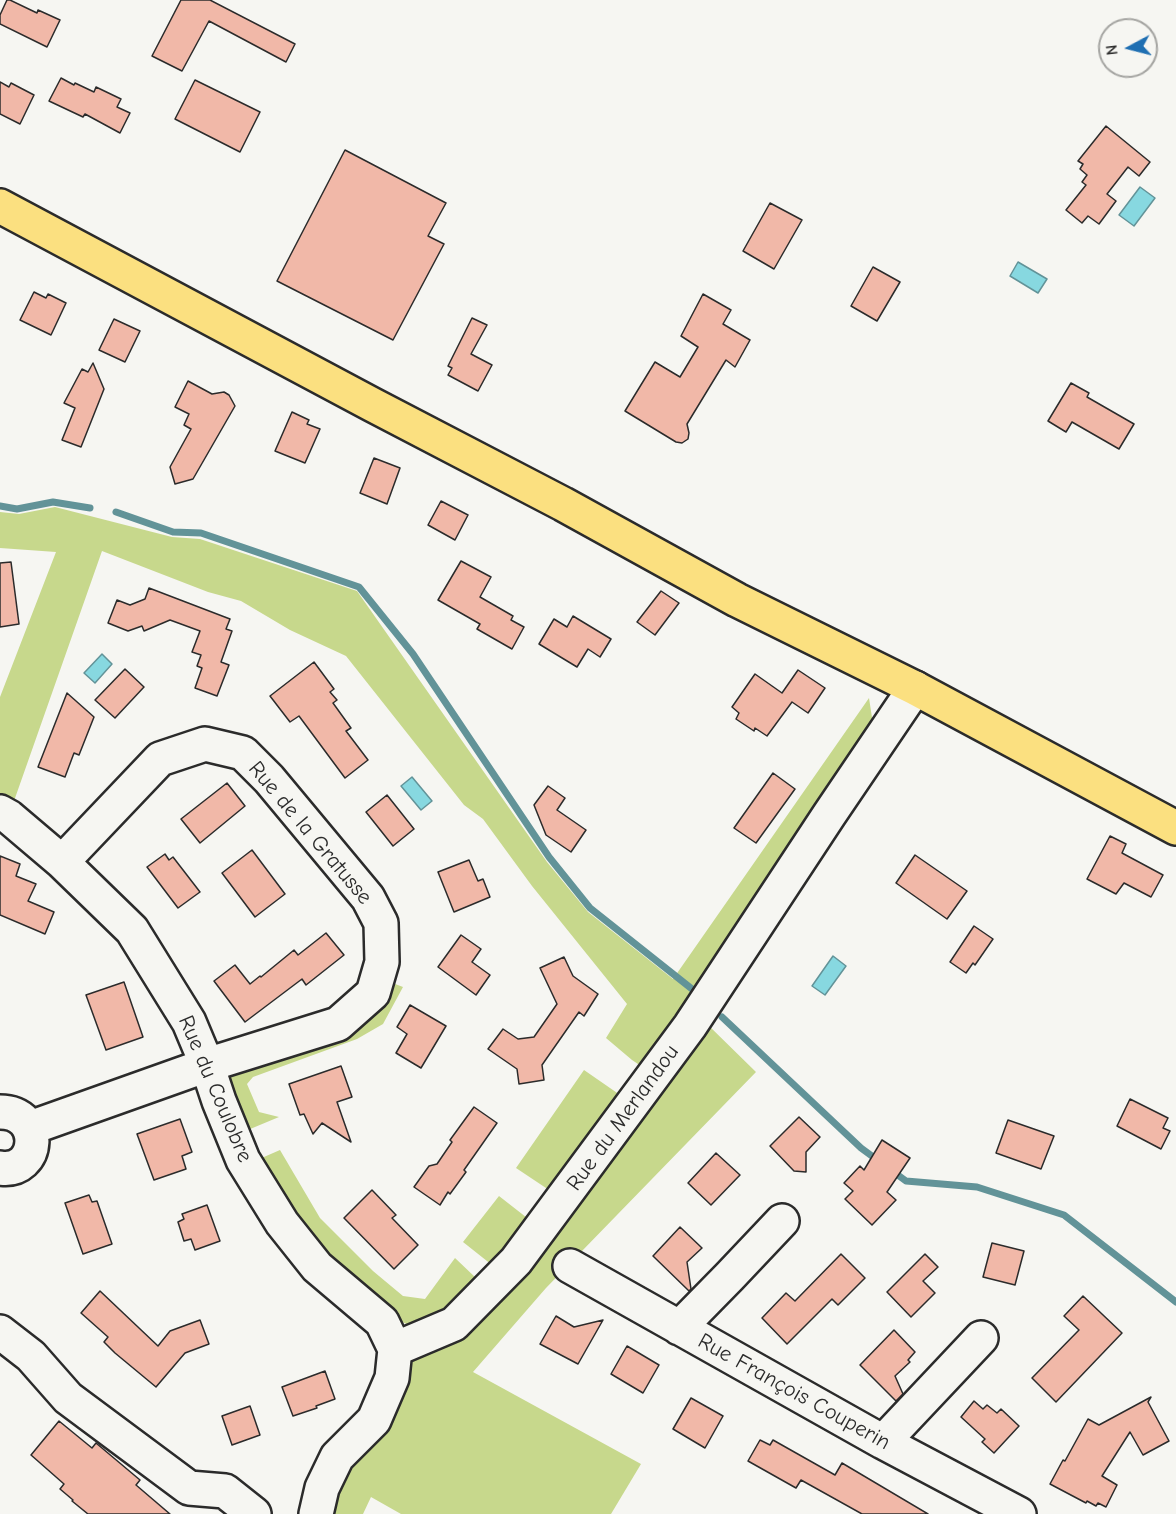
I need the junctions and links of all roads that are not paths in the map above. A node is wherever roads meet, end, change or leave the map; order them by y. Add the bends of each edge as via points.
1 (0, 206) edge
2 (915, 688) junction
3 (0, 812) edge
4 (1176, 828) edge
5 (62, 862) junction
6 (207, 1065) junction
7 (0, 1112) edge
8 (30, 1128) junction
9 (0, 1168) edge
10 (782, 1221) dead end
11 (570, 1266) dead end
12 (679, 1328) junction
13 (0, 1332) edge
14 (981, 1338) dead end
15 (395, 1349) junction
16 (883, 1442) junction
17 (254, 1514) edge
18 (316, 1514) edge
19 (1019, 1514) edge

1 - 2 main road via 737,600
2 - 4 main road
2 - 15 street, Rue du Merlandou via 690,1026 516,1262 454,1324
3 - 5 street, Rue du Coulobre
5 - 6 street, Rue du Coulobre via 132,930 189,1022
5 - 6 street, Rue de la Gratusse via 160,759 205,744 243,753 269,778 368,898 381,923 382,962 372,993 338,1024
6 - 8 street, Rue de la Gratusse
6 - 15 street, Rue du Coulobre via 243,1160 282,1224 316,1268 382,1322
7 - 8 street via 17,1115
8 - 9 street via 33,1138 28,1156 14,1167
10 - 12 street
11 - 12 street, Rue François Couperin
12 - 16 street, Rue François Couperin
13 - 17 street via 32,1356 68,1398 189,1488 225,1491
14 - 16 street
15 - 18 street via 392,1378 374,1420 337,1457 322,1488
16 - 19 street, Rue François Couperin

